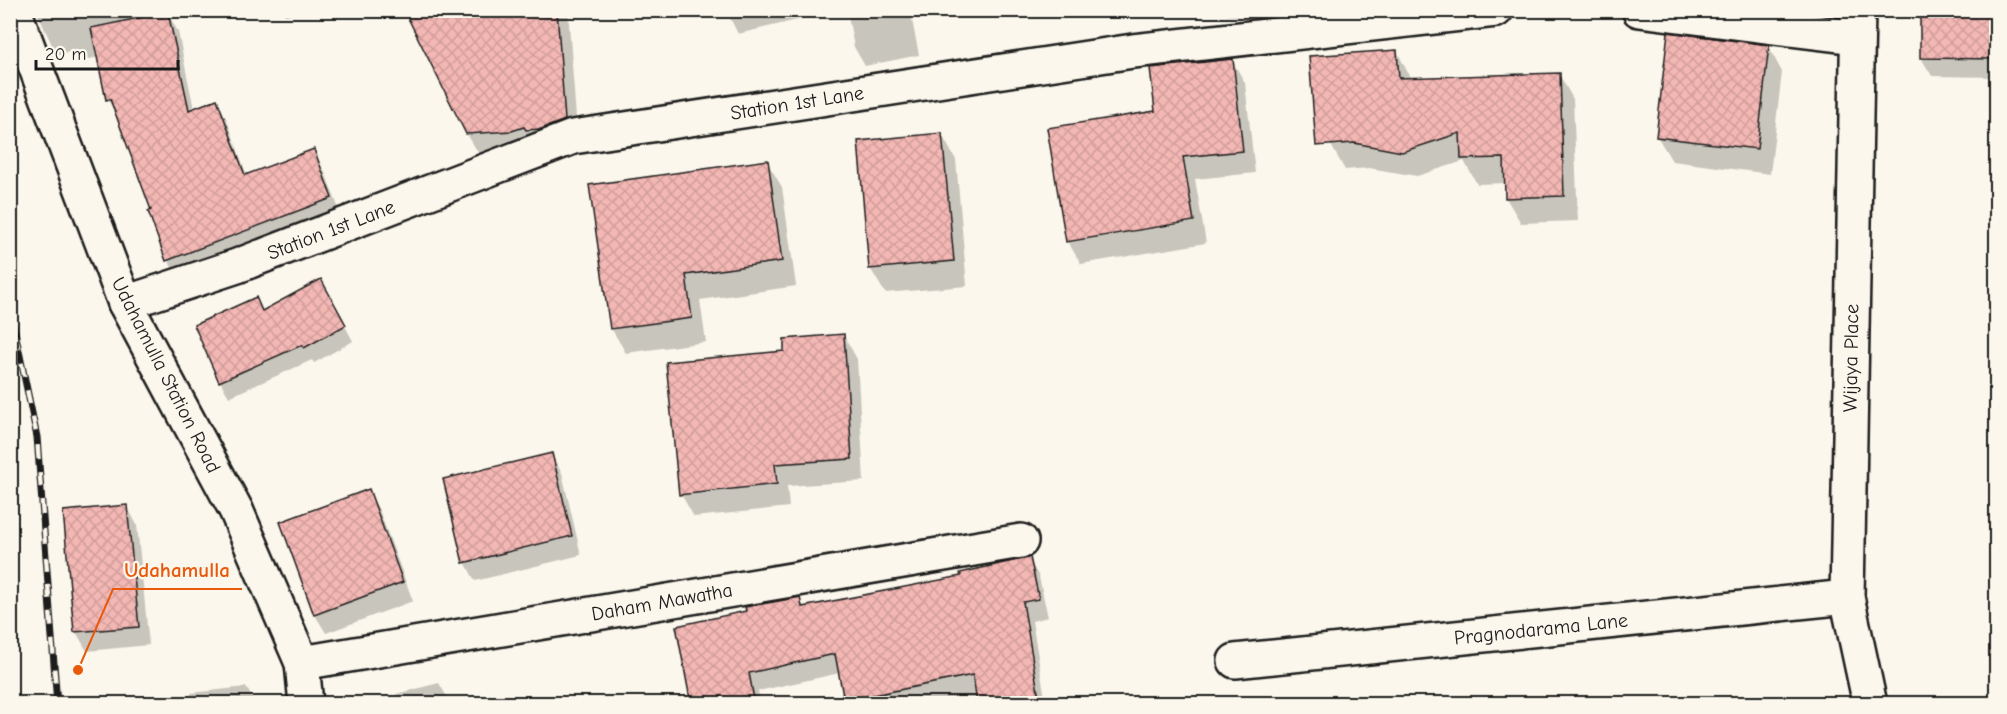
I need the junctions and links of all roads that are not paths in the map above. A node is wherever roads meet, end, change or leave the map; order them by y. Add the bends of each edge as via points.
1 (14, 10) edge
2 (1496, 10) edge
3 (1639, 10) edge
4 (1857, 24) edge
5 (125, 303) junction
6 (1021, 541) dead end
7 (1847, 597) junction
8 (1235, 662) dead end
9 (302, 663) junction
10 (306, 704) edge
11 (1870, 704) edge

1 - 5 street, Udahamulla Station Road
2 - 5 street, Station 1st Lane via 1134,51 573,137 237,266
3 - 4 street
4 - 7 street, Wijaya Place
5 - 9 street, Udahamulla Station Road via 236,510
6 - 9 street, Daham Mawatha
7 - 8 street, Pragnodarama Lane
7 - 11 street, Wijaya Place
9 - 10 street, Udahamulla Station Road

